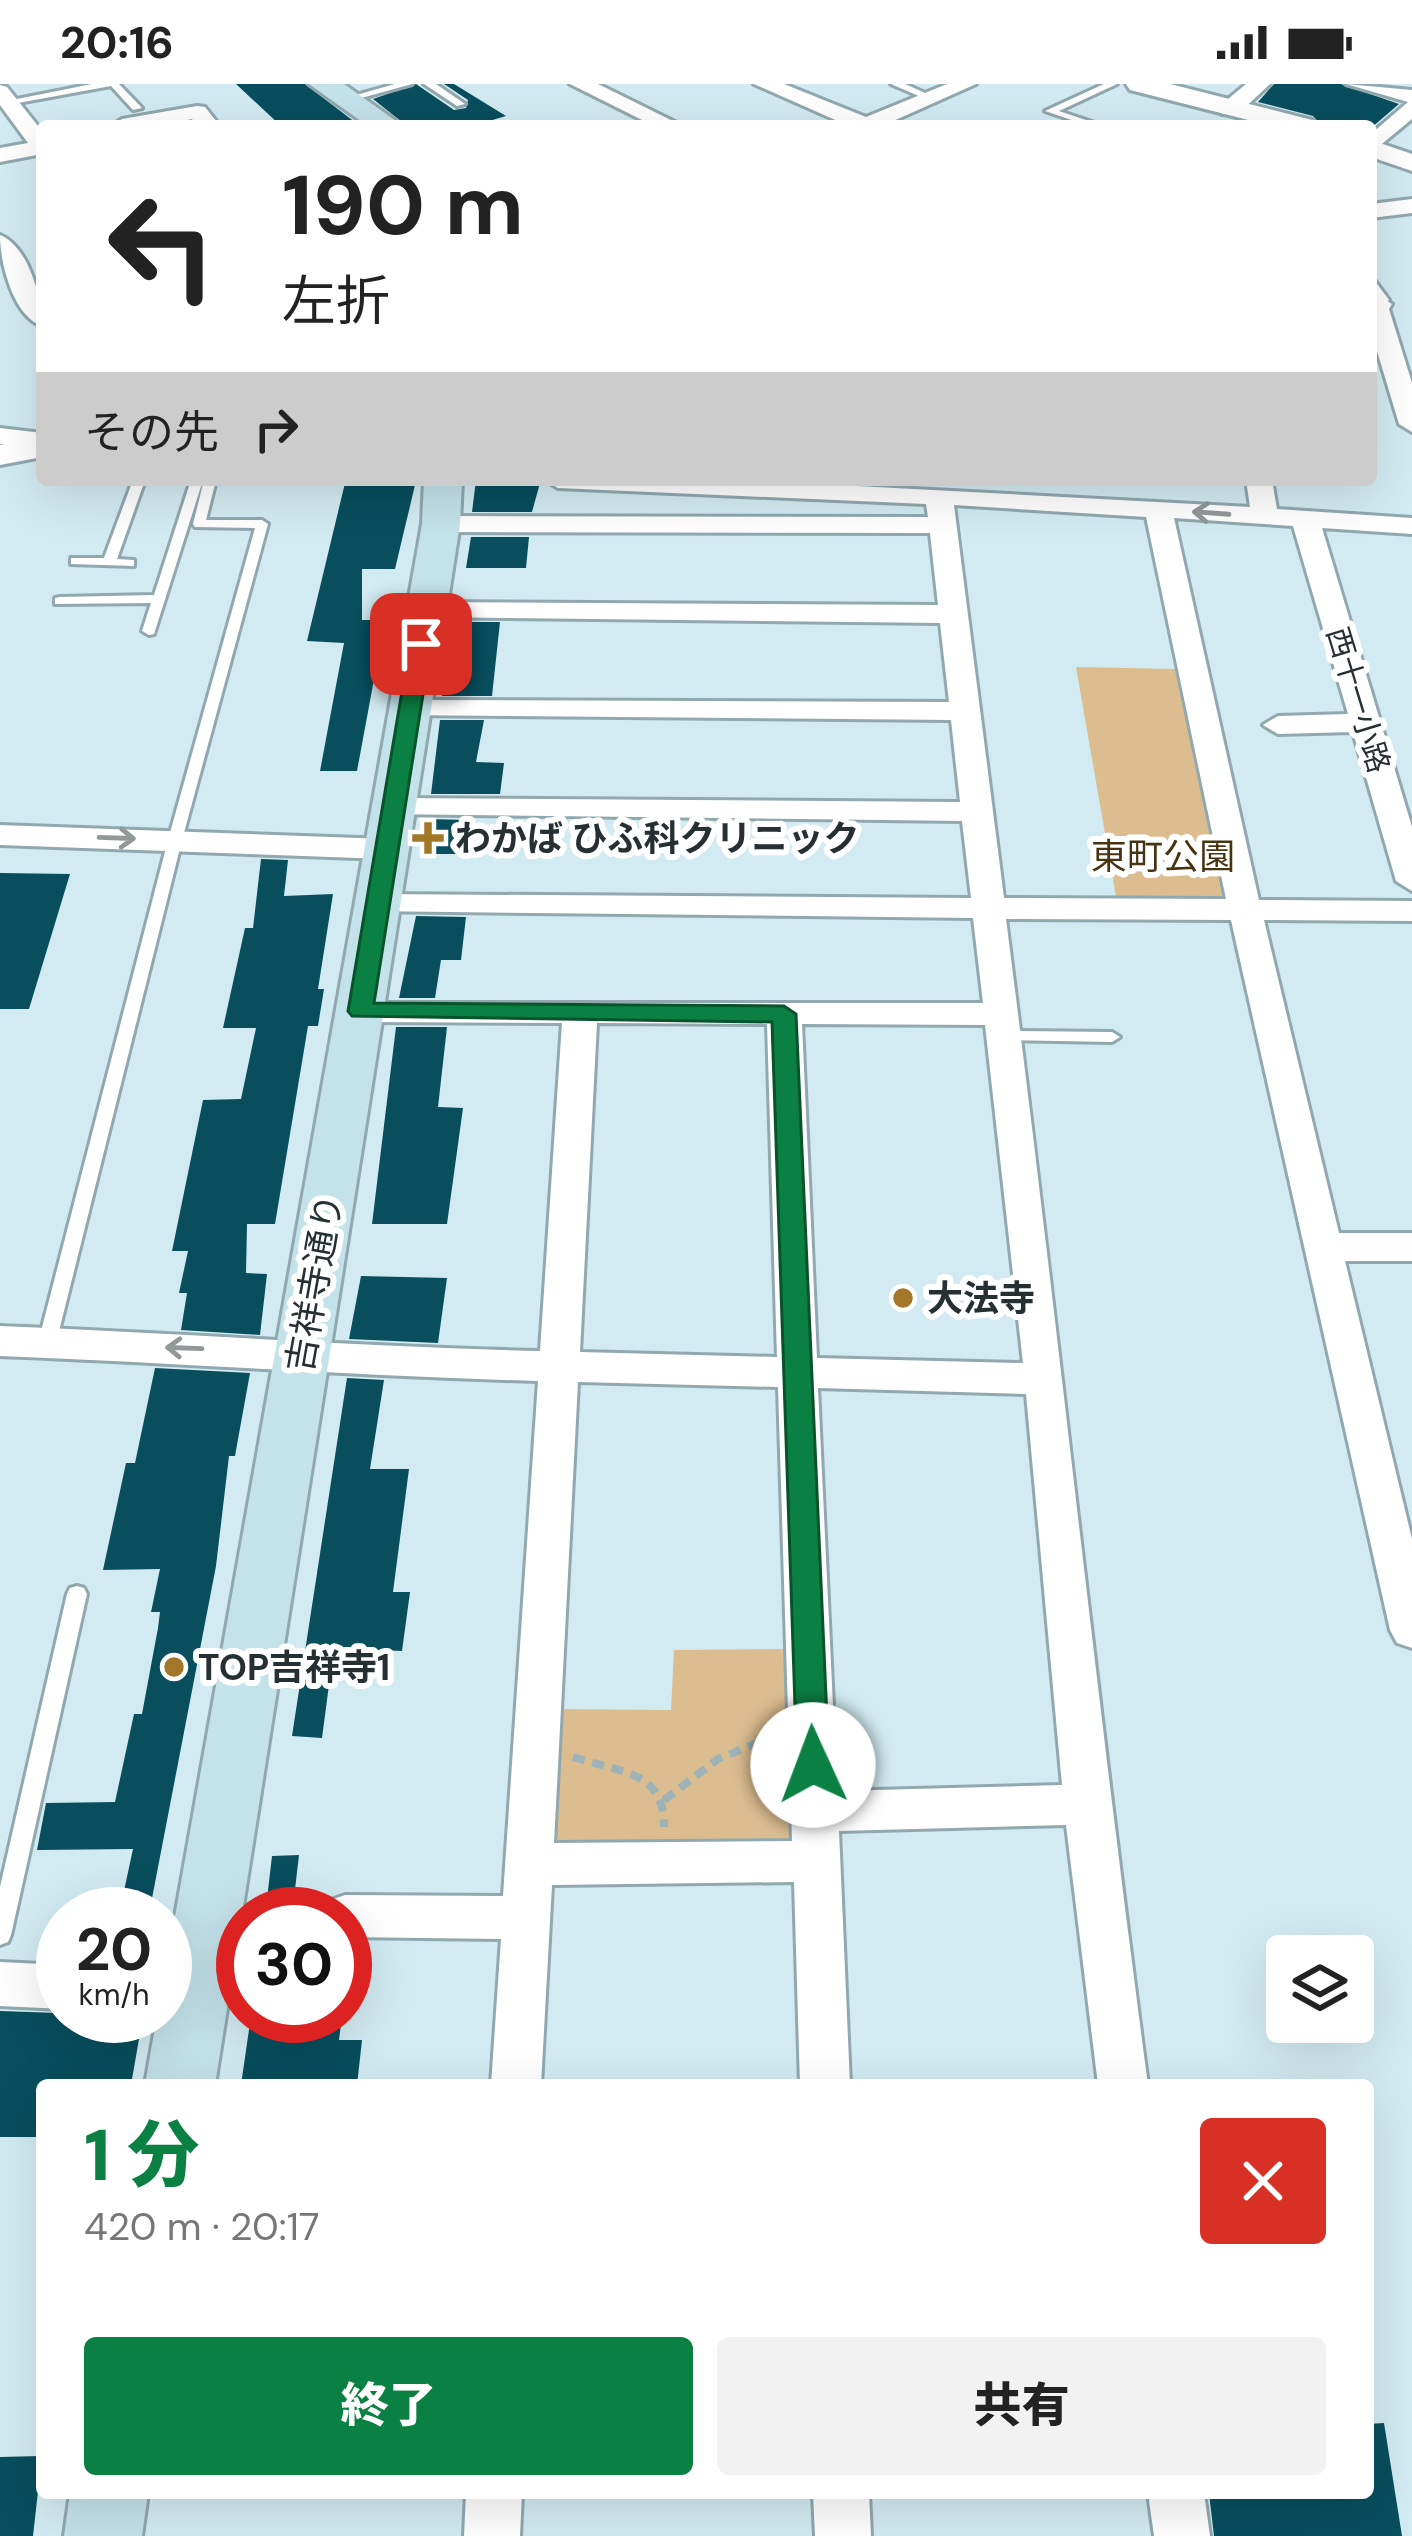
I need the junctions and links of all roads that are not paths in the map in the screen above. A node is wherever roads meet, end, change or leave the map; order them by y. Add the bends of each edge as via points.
1 (111, 84) edge
2 (407, 84) edge
3 (429, 84) edge
4 (580, 84) edge
5 (765, 84) edge
6 (896, 84) edge
7 (964, 84) edge
8 (1112, 84) edge
9 (1139, 84) edge
10 (1259, 84) edge
11 (1358, 84) edge
12 (336, 92) edge
13 (3, 96) edge
14 (1412, 96) edge
15 (460, 104) dead end
16 (1412, 107) edge
17 (921, 108) junction
18 (1230, 109) junction
19 (1068, 116) junction
20 (129, 117) edge
21 (204, 120) edge
22 (379, 120) edge
23 (659, 120) edge
24 (852, 120) edge
25 (881, 120) edge
26 (1059, 120) edge
27 (1080, 120) edge
28 (1260, 120) edge
29 (36, 138) edge
30 (1377, 141) edge
31 (36, 145) edge
32 (1377, 149) edge
33 (0, 154) edge
34 (1412, 163) edge
35 (1412, 206) edge
36 (1377, 210) edge
37 (0, 242) edge
38 (1377, 297) edge
39 (1412, 305) edge
40 (36, 309) edge
41 (1377, 311) edge
42 (1412, 424) edge
43 (0, 436) edge
44 (36, 443) edge
45 (36, 446) edge
46 (0, 455) edge
47 (137, 486) edge
48 (195, 486) edge
49 (208, 486) edge
50 (802, 486) edge
51 (1260, 486) edge
52 (1091, 492) edge
53 (923, 499) edge
54 (442, 502) edge
55 (1158, 509) junction
56 (1265, 517) junction
57 (1305, 519) junction
58 (1412, 526) edge
59 (76, 561) dead end
60 (109, 562) junction
61 (129, 563) dead end
62 (160, 599) junction
63 (60, 601) dead end
64 (426, 611) junction
65 (953, 614) junction
66 (149, 632) dead end
67 (410, 709) junction
68 (964, 711) junction
69 (1365, 723) junction
70 (1278, 725) dead end
71 (975, 812) junction
72 (390, 828) junction
73 (0, 835) edge
74 (175, 840) junction
75 (1412, 881) edge
76 (379, 904) junction
77 (986, 908) junction
78 (1245, 910) junction
79 (1412, 911) edge
80 (361, 1011) junction
81 (580, 1012) junction
82 (784, 1014) junction
83 (1002, 1025) junction
84 (1112, 1037) dead end
85 (1323, 1247) junction
86 (1412, 1247) edge
87 (0, 1340) edge
88 (46, 1342) junction
89 (301, 1357) junction
90 (559, 1366) junction
91 (798, 1372) junction
92 (1045, 1379) junction
93 (77, 1594) dead end
94 (1412, 1630) edge
95 (1087, 1804) junction
96 (815, 1812) junction
97 (817, 1861) junction
98 (528, 1864) junction
99 (234, 1887) edge
100 (372, 1916) edge
101 (525, 1918) junction
102 (0, 1935) edge
103 (216, 1937) edge
104 (192, 1975) edge
105 (0, 1984) edge
106 (36, 1986) edge
107 (180, 2043) edge
108 (180, 2079) edge
109 (516, 2079) edge
110 (825, 2079) edge
111 (1122, 2079) edge
112 (108, 2499) edge
113 (494, 2499) edge
114 (841, 2499) edge
115 (1177, 2499) edge
116 (103, 2536) edge
117 (492, 2536) edge
118 (843, 2536) edge
119 (1182, 2536) edge

1 - 13 lane
1 - 20 lane
2 - 12 lane
3 - 15 lane
4 - 23 street
5 - 24 street
6 - 17 lane
7 - 17 street
8 - 19 lane via 1050,111
9 - 18 street
10 - 18 street
11 - 14 street
12 - 22 main road
13 - 29 street
16 - 30 street
17 - 25 street
18 - 28 street
19 - 26 lane
19 - 27 lane
20 - 21 street via 197,112
31 - 33 street
32 - 34 street
35 - 36 street
37 - 40 street
38 - 39 street
41 - 42 street
43 - 44 street
45 - 46 street
47 - 60 lane
48 - 62 lane
49 - 74 lane via 199,524 262,524
50 - 53 street
51 - 56 street
52 - 53 street
52 - 55 street
53 - 54 street
53 - 65 street
54 - 64 main road, 吉祥寺通り
56 -> 55 street
55 - 78 street
56 - 57 street
57 - 58 street
57 - 69 street, 西十一小路
59 - 60 lane
60 - 61 lane
62 - 63 lane
62 - 66 lane
64 - 65 street
64 - 67 main road, 吉祥寺通り
65 - 68 street
67 - 68 street
67 - 72 main road, 吉祥寺通り
68 - 71 street
69 - 70 street
69 - 75 street, 西十一小路
71 - 72 street
71 - 77 street
72 - 74 street
72 - 76 main road, 吉祥寺通り
73 -> 74 street
74 - 88 lane
76 - 77 street
76 - 80 main road, 吉祥寺通り
77 - 78 street
77 - 83 street
78 - 79 street
78 - 85 street
80 - 81 street
80 - 89 main road, 吉祥寺通り
81 - 82 street
81 - 90 street
82 - 83 street
82 - 91 street
83 - 84 lane
83 - 92 street
85 - 86 street
85 - 94 street
87 - 88 street
89 -> 88 street
89 - 90 street
89 - 99 main road, 吉祥寺通り
90 - 91 street
90 - 98 street
91 - 92 street
91 - 96 street
92 - 95 street
93 - 102 lane
95 - 96 street
95 - 111 street
96 - 97 street
97 - 98 street
97 - 110 street
98 - 101 street
100 - 101 street
101 - 109 street
103 - 104 main road, 吉祥寺通り
105 - 106 street
107 - 108 main road, 吉祥寺通り
112 - 116 main road
113 - 117 street
114 - 118 street
115 - 119 street

